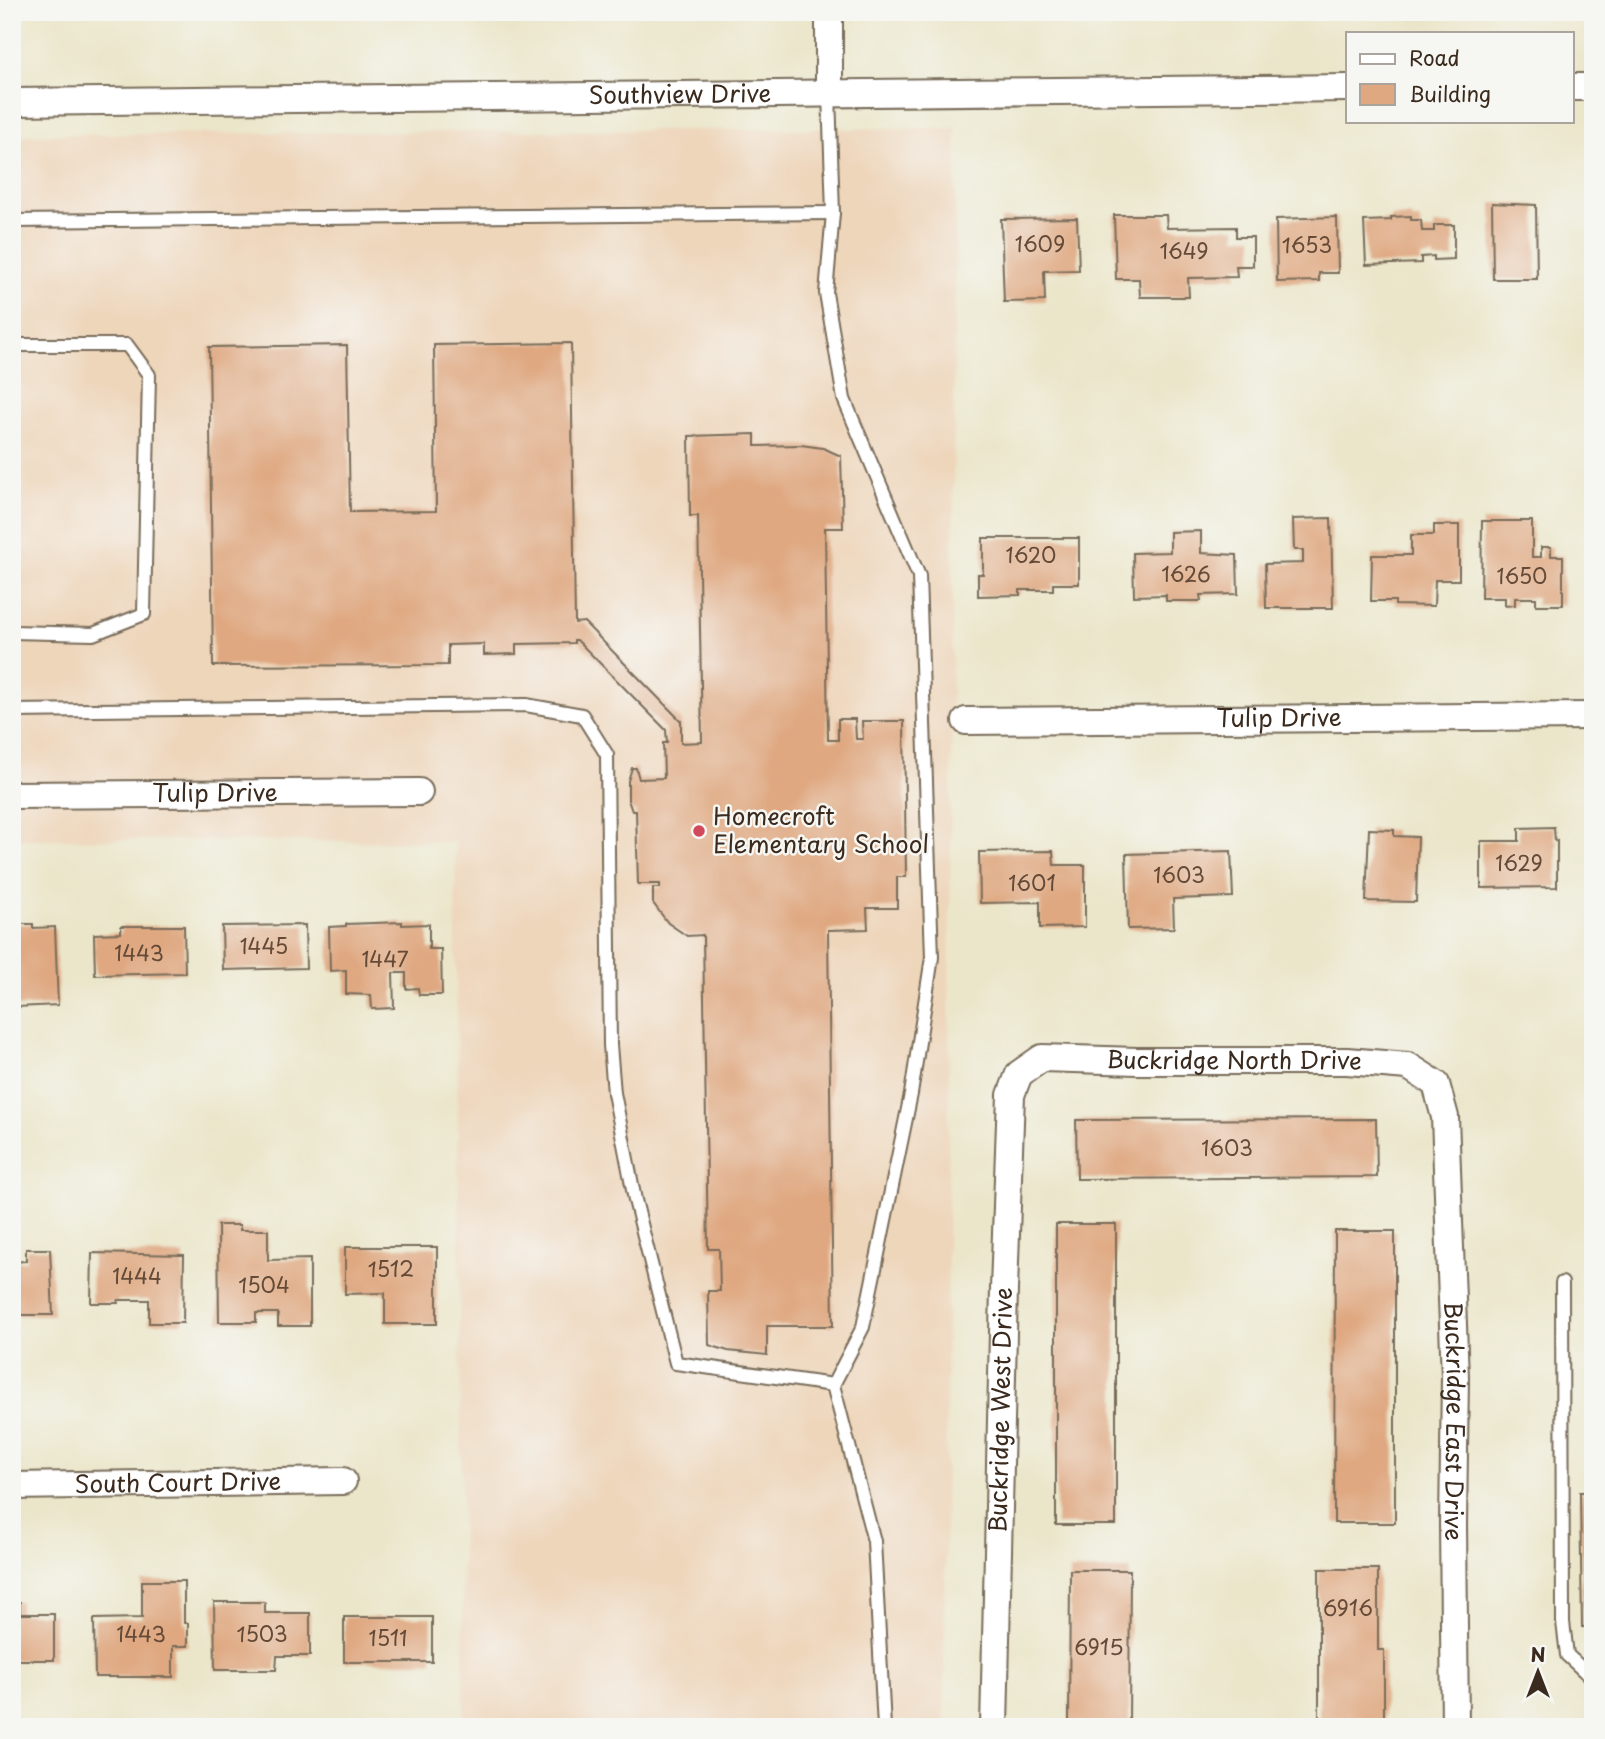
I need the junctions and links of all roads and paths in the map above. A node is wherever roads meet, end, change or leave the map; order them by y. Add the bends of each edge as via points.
1 (829, 12) edge
2 (1574, 87) edge
3 (1593, 87) edge
4 (1346, 89) edge
5 (829, 94) junction
6 (12, 102) edge
7 (832, 213) junction
8 (12, 221) edge
9 (12, 345) edge
10 (12, 632) edge
11 (12, 711) edge
12 (1593, 716) edge
13 (966, 721) dead end
14 (419, 793) dead end
15 (12, 795) edge
16 (1010, 1094) joint
17 (1445, 1117) joint
18 (1562, 1283) dead end
19 (833, 1385) junction
20 (343, 1480) dead end
21 (12, 1486) edge
22 (1593, 1679) edge
23 (884, 1727) edge
24 (994, 1727) edge
25 (1455, 1727) edge

1 - 5 street
2 - 3 street
4 - 5 street, Southview Drive
5 - 6 street, Southview Drive
5 - 7 lane
7 - 8 lane
7 - 19 lane via 827,293 844,399 919,576 932,957 911,1094 863,1327
9 - 10 lane via 127,345 149,375 144,614 93,635
11 - 19 lane via 526,705 582,715 607,755 614,1093 676,1363
12 - 13 street, Tulip Drive
14 - 15 street, Tulip Drive
16 - 17 street, Buckridge North Drive via 1019,1074 1042,1058 1347,1061 1408,1066 1436,1084
16 - 24 street, Buckridge West Drive
17 - 25 street, Buckridge East Drive via 1455,1377
18 - 22 lane via 1563,1622 1567,1655
19 - 23 lane via 874,1541
20 - 21 street, South Court Drive

